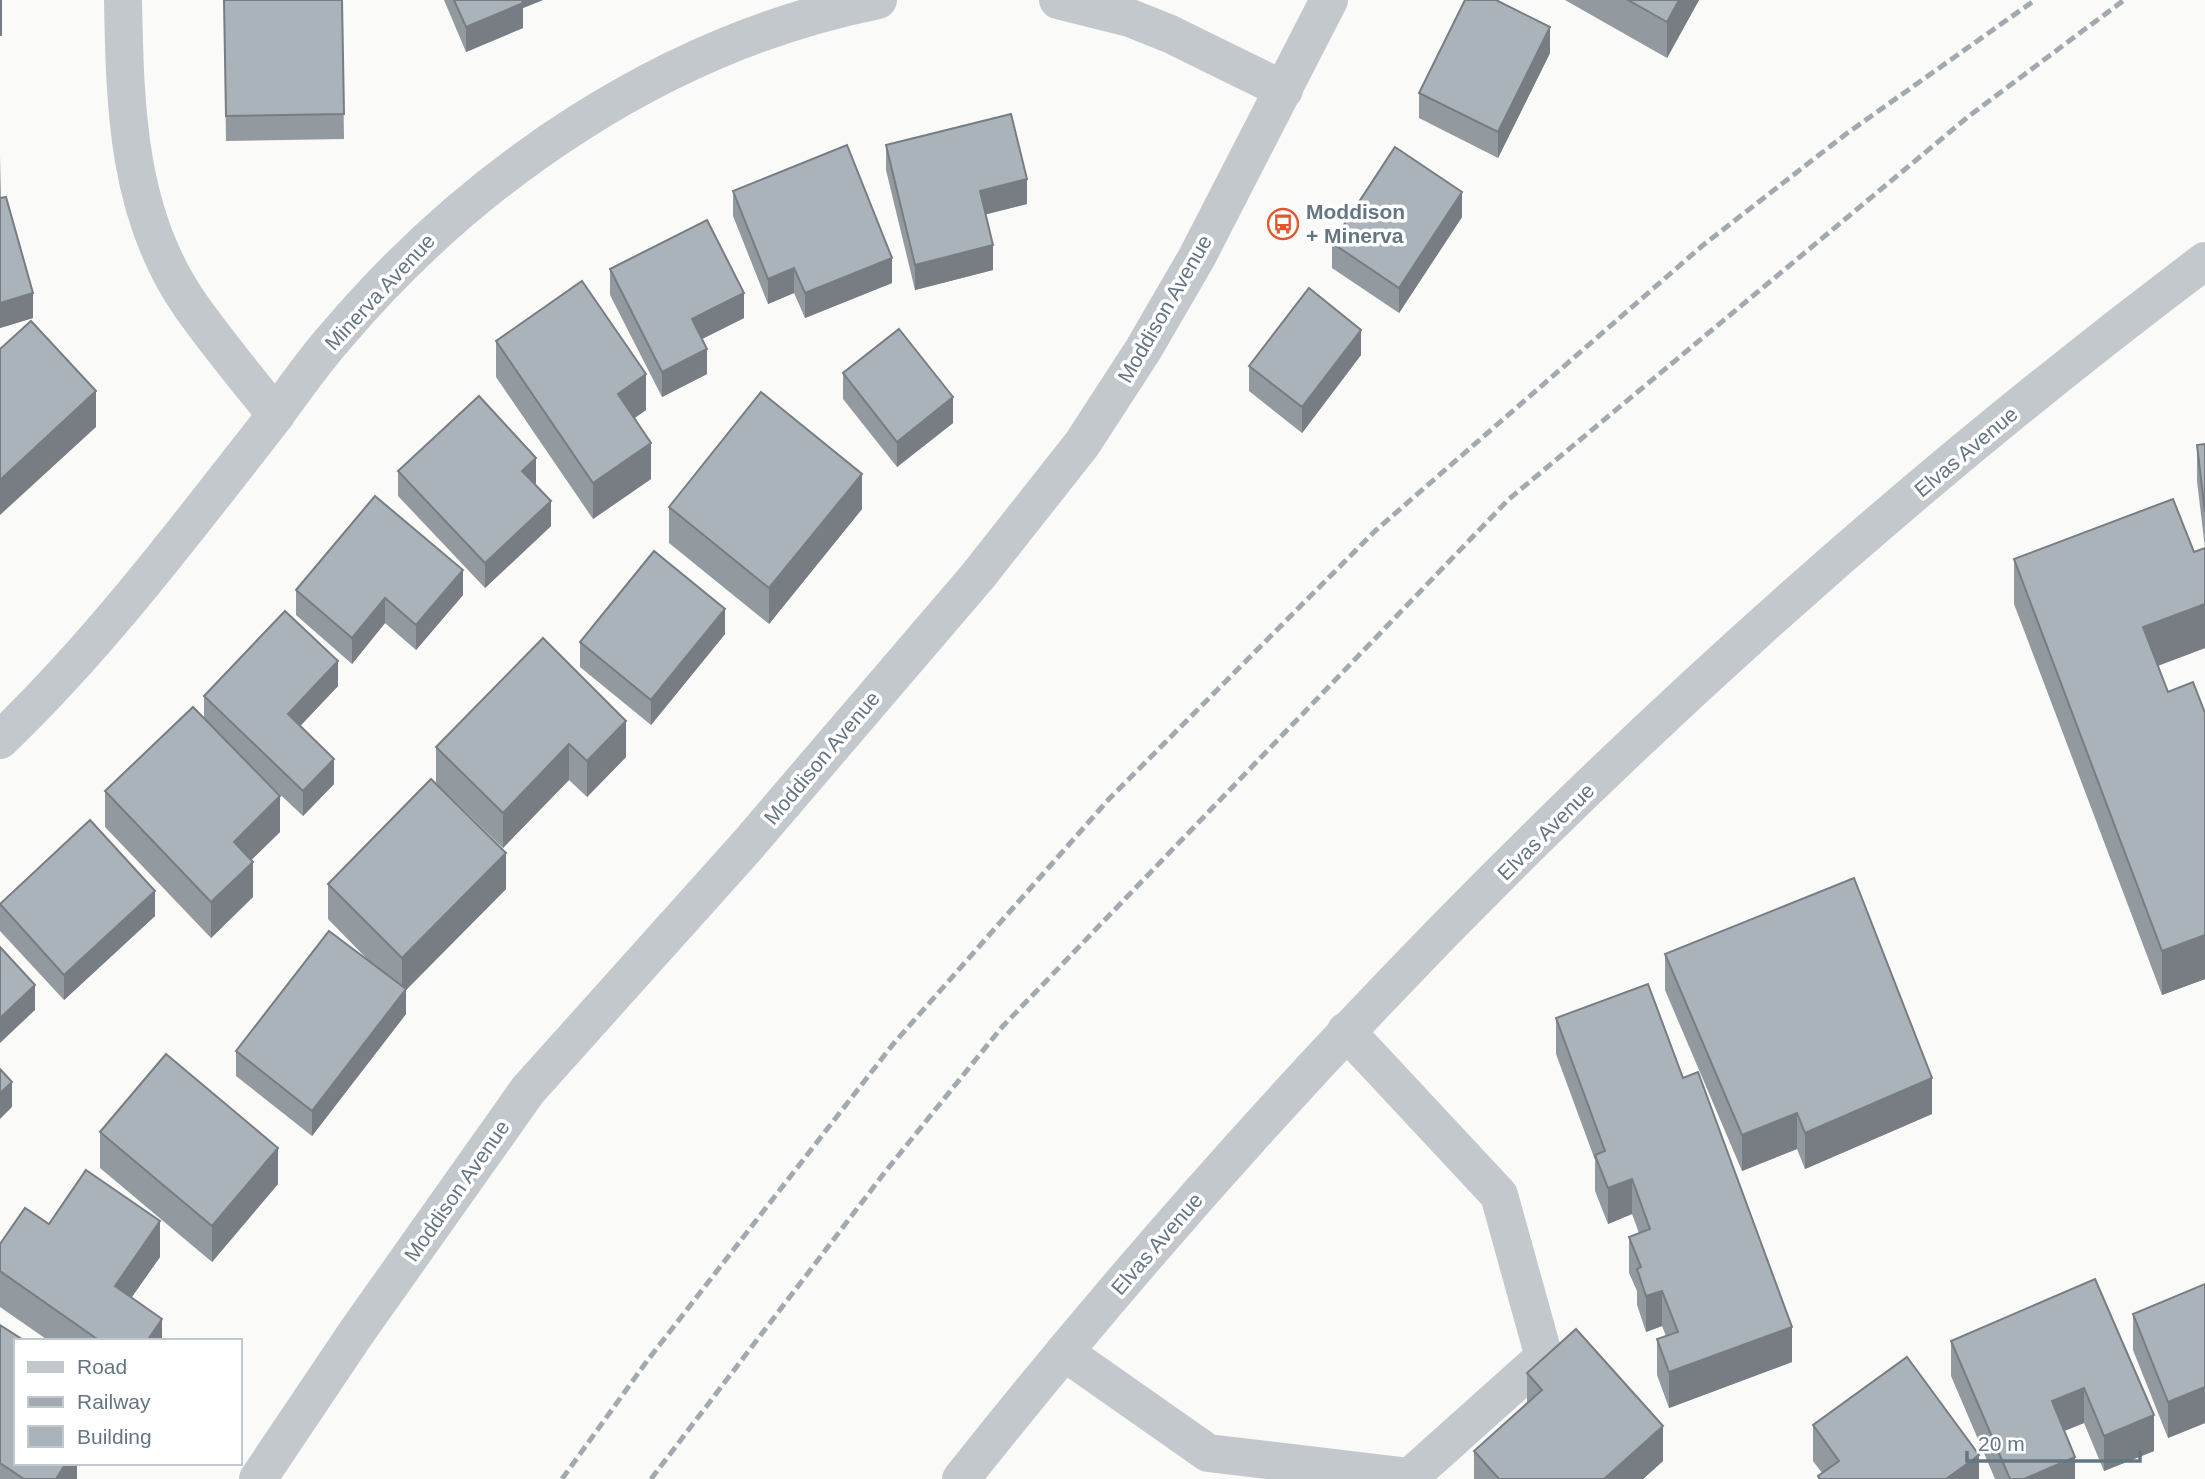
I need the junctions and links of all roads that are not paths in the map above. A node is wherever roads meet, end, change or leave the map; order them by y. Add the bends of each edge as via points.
1 (123, 0) edge
2 (878, 0) edge
3 (1058, 0) edge
4 (1329, 0) edge
5 (830, 5) edge
6 (1284, 90) junction
7 (2202, 267) edge
8 (275, 415) junction
9 (0, 740) edge
10 (1346, 1031) junction
11 (1064, 1352) junction
12 (258, 1479) edge
13 (961, 1479) edge

1 - 8 street via 129,147 152,229 190,305
2 - 5 street, Minerva Avenue
3 - 6 street via 1130,18
4 - 6 street, Moddison Avenue
5 - 8 street, Minerva Avenue via 716,50 620,98 487,188 398,268 335,336
6 - 12 street, Moddison Avenue via 1191,268 1082,444 977,577 755,837 528,1090
7 - 10 street, Elvas Avenue via 2073,361 1790,601 1608,769
8 - 9 street, Minerva Avenue via 154,571
10 - 11 street, Elvas Avenue
10 - 11 street via 1499,1195 1544,1357 1410,1477 1208,1453
11 - 13 street, Elvas Avenue

